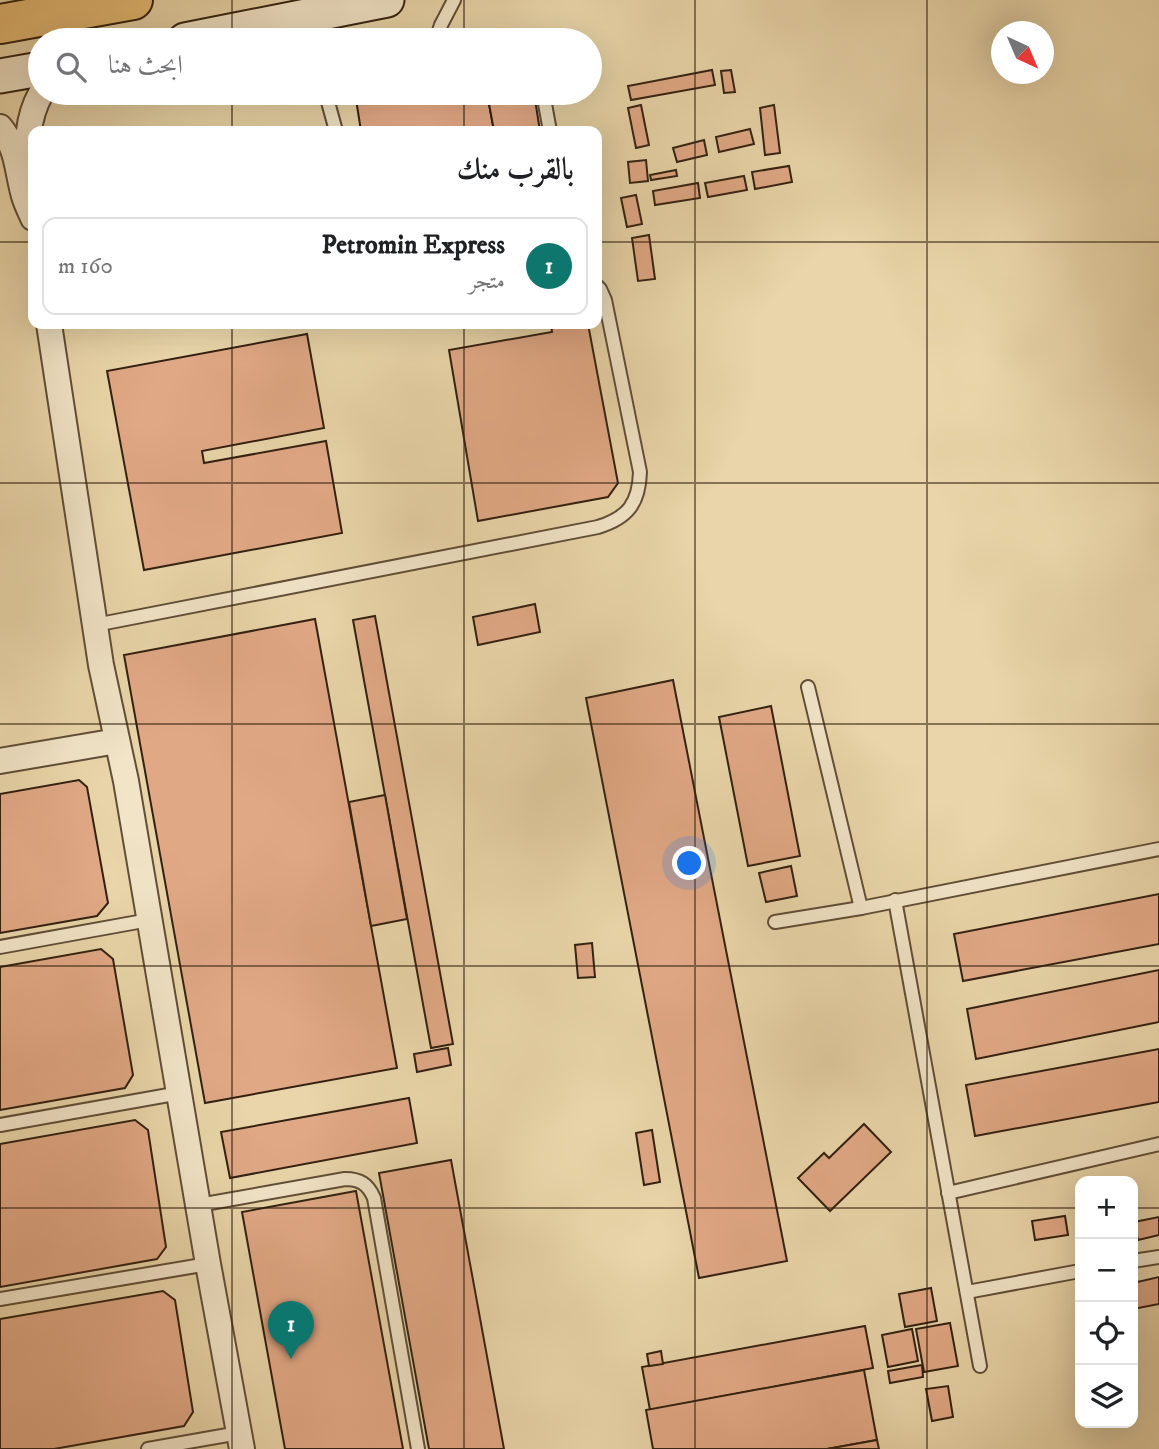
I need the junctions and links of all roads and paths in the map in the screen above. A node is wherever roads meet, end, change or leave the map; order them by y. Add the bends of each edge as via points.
1 (133, 0) edge
2 (387, 0) edge
3 (454, 0) edge
4 (0, 24) edge
5 (277, 28) edge
6 (440, 28) edge
7 (28, 71) edge
8 (0, 76) edge
9 (35, 105) edge
10 (329, 105) edge
11 (545, 105) edge
12 (29, 126) edge
13 (335, 126) edge
14 (549, 126) edge
15 (0, 127) edge
16 (28, 207) edge
17 (602, 293) edge
18 (50, 329) edge
19 (95, 625) junction
20 (808, 687) dead end
21 (117, 741) junction
22 (0, 761) edge
23 (1159, 849) edge
24 (895, 900) junction
25 (861, 908) junction
26 (149, 920) junction
27 (775, 922) dead end
28 (0, 947) edge
29 (180, 1093) junction
30 (0, 1125) edge
31 (1159, 1144) edge
32 (948, 1193) junction
33 (199, 1205) junction
34 (1159, 1257) edge
35 (1138, 1260) edge
36 (208, 1264) junction
37 (1075, 1272) edge
38 (967, 1292) junction
39 (0, 1299) edge
40 (980, 1366) dead end
41 (240, 1441) edge
42 (148, 1449) edge
43 (418, 1449) edge

1 - 4 highway
2 - 5 main road
3 - 6 lane
7 - 8 main road
9 - 12 street
10 - 13 lane
11 - 14 lane
15 - 16 street via 15,152
17 - 19 lane via 640,472 634,501 613,523
18 - 19 street
19 - 21 street
20 - 25 lane
21 - 22 street
21 - 26 street
23 - 24 lane
24 - 25 lane
24 - 32 lane
25 - 27 lane
26 - 28 lane
26 - 29 street
29 - 30 lane
29 - 33 street
31 - 32 lane
32 - 38 lane
33 - 36 street
33 - 43 lane via 355,1179 370,1189
34 - 35 lane
36 - 39 lane
36 - 41 street
37 - 38 lane
38 - 40 lane
41 - 42 lane

